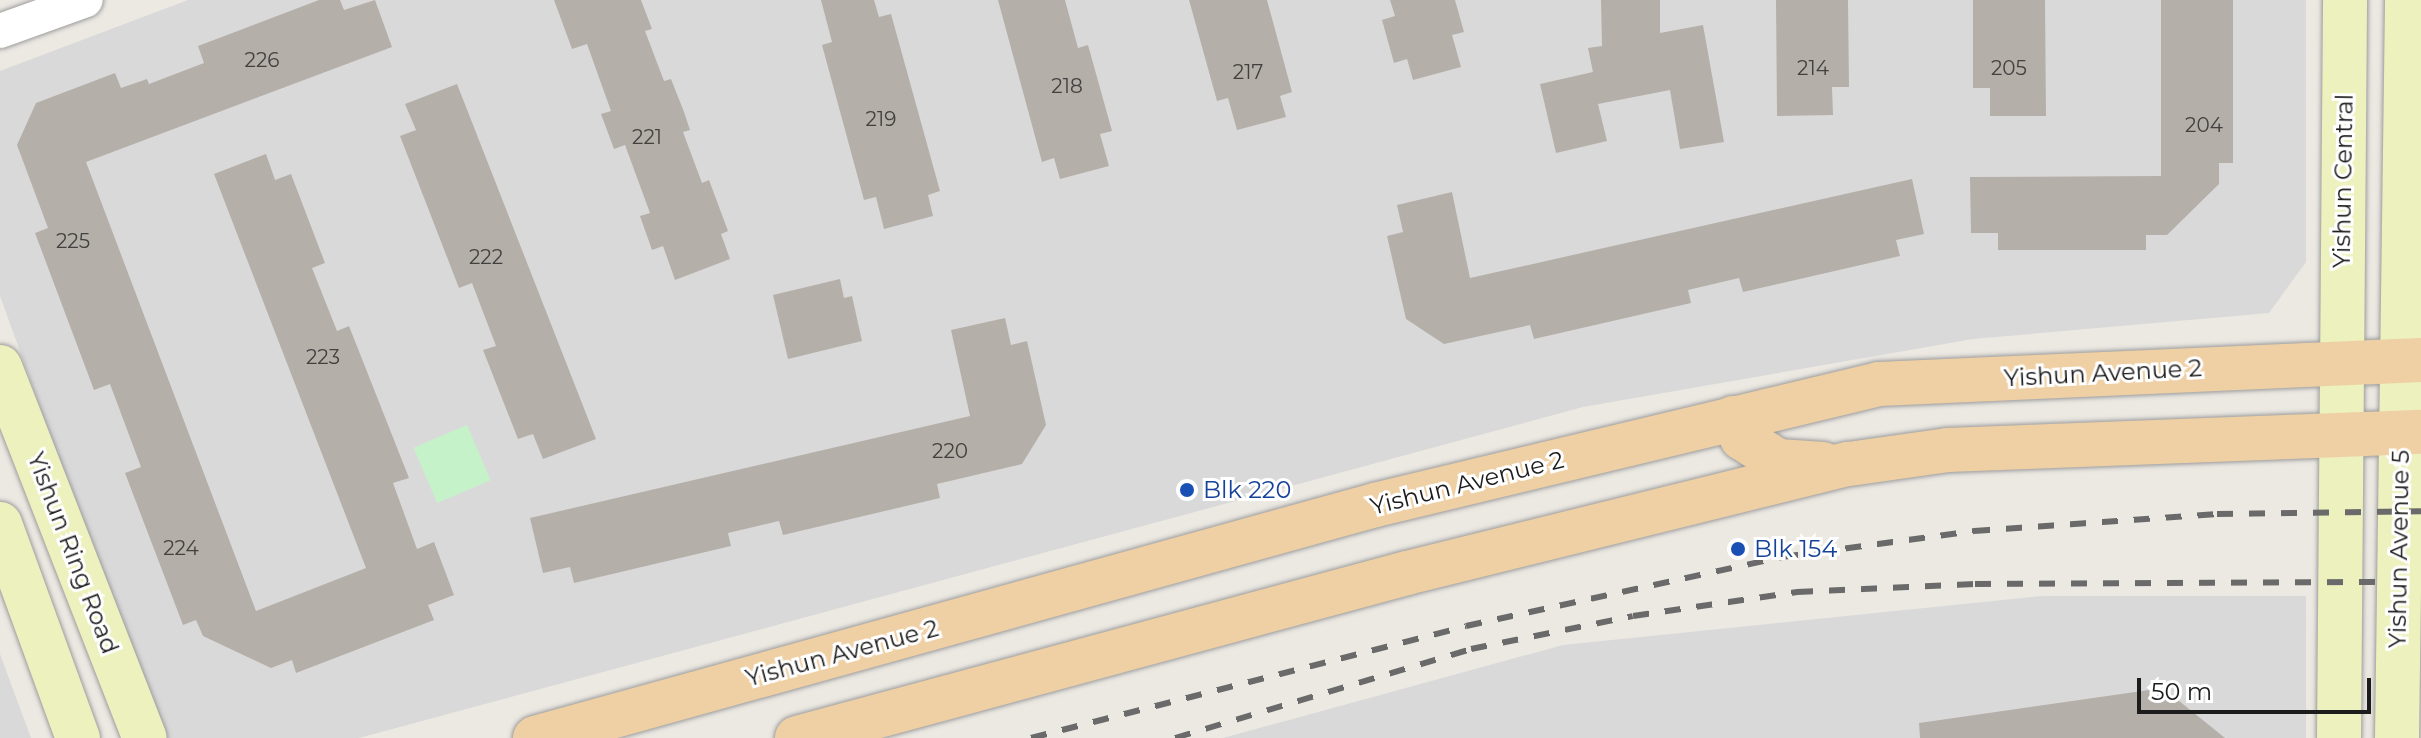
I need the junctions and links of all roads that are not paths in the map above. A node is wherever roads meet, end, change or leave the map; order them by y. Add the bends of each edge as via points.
1 (86, 0) edge
2 (2345, 0) edge
3 (2407, 0) edge
4 (0, 31) edge
5 (2411, 360) edge
6 (2340, 362) junction
7 (0, 367) edge
8 (1733, 418) junction
9 (2410, 432) edge
10 (2340, 433) junction
11 (1849, 464) junction
12 (0, 524) edge
13 (78, 738) edge
14 (145, 738) edge
15 (535, 738) edge
16 (797, 738) edge
17 (2339, 738) edge
18 (2397, 738) edge

1 - 4 street
2 - 6 main road, Yishun Central
3 - 5 main road
5 - 6 main road, Yishun Avenue 2
5 - 9 main road, Yishun Avenue 5
6 - 8 main road, Yishun Avenue 2 via 1879,384
6 - 10 main road
7 - 14 main road, Yishun Ring Road
8 - 11 main road via 1742,438 1778,461
8 - 15 main road, Yishun Avenue 2 via 1375,505
9 - 10 main road
9 - 18 main road, Yishun Avenue 5
10 - 11 main road via 1948,450
10 - 17 main road
11 - 16 main road via 1407,573
12 - 13 main road

